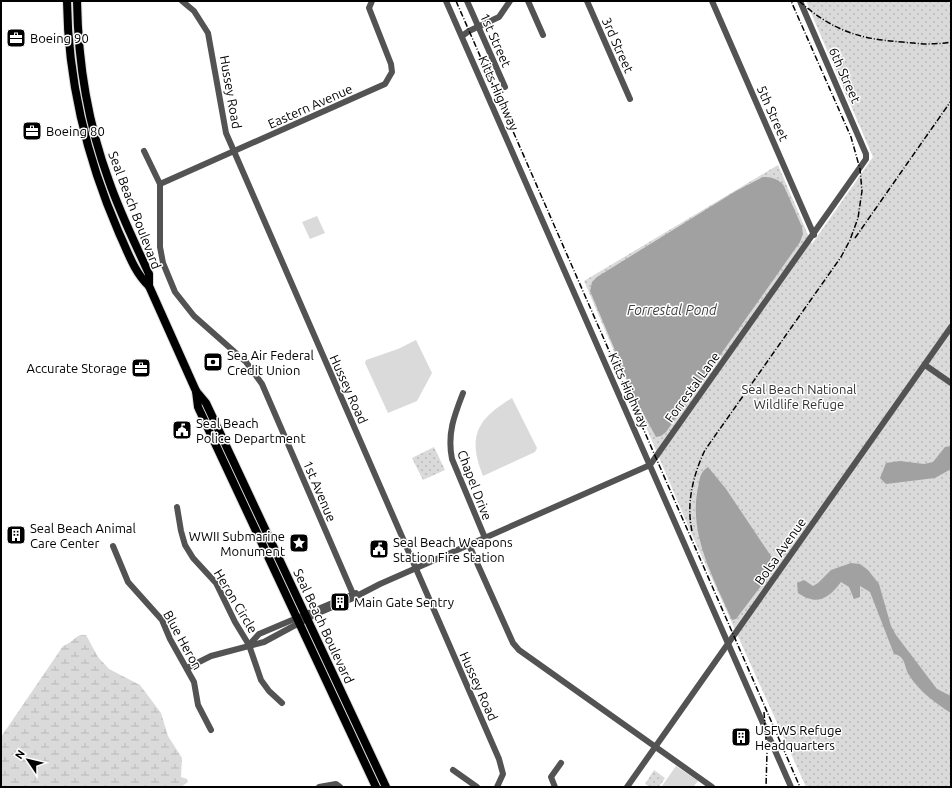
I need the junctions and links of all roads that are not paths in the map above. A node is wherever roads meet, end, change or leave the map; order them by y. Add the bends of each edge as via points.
1 (67, 1) edge
2 (78, 1) edge
3 (182, 1) edge
4 (372, 1) edge
5 (446, 1) edge
6 (467, 1) edge
7 (510, 1) edge
8 (528, 1) edge
9 (587, 1) edge
10 (712, 1) edge
11 (800, 1) edge
12 (478, 27) junction
13 (543, 35) dead end
14 (462, 36) junction
15 (505, 88) dead end
16 (630, 98) dead end
17 (92, 126) junction
18 (83, 129) junction
19 (144, 151) dead end
20 (233, 151) junction
21 (866, 159) joint
22 (160, 184) junction
23 (814, 234) junction
24 (149, 286) junction
25 (951, 327) edge
26 (924, 365) junction
27 (951, 383) edge
28 (196, 391) junction
29 (463, 393) dead end
30 (650, 465) junction
31 (178, 507) dead end
32 (485, 538) junction
33 (469, 545) junction
34 (113, 546) dead end
35 (415, 569) junction
36 (378, 586) junction
37 (353, 594) junction
38 (307, 617) junction
39 (298, 621) junction
40 (728, 644) junction
41 (249, 645) junction
42 (187, 668) junction
43 (282, 703) dead end
44 (211, 730) dead end
45 (654, 747) junction
46 (561, 763) dead end
47 (453, 770) dead end
48 (319, 787) edge
49 (340, 787) edge
50 (376, 787) edge
51 (386, 787) edge
52 (477, 787) edge
53 (498, 787) edge
54 (555, 787) edge
55 (627, 787) edge
56 (712, 787) edge
57 (791, 787) edge

1 - 18 main road, Seal Beach Boulevard via 71,66
2 - 17 main road, Seal Beach Boulevard via 82,72
3 - 20 street, Hussey Road via 194,11 208,32 223,120
4 - 20 street, Eastern Avenue via 369,8 391,64 392,72 385,84
5 - 14 street, Kitts Highway
6 - 12 street, 1st Street
7 - 12 street via 499,17
8 - 13 street
9 - 16 street, 3rd Street
10 - 23 street, 5th Street
11 - 21 street, 6th Street via 850,115
12 - 14 street
12 - 15 street, 1st Street
14 - 30 street, Kitts Highway
17 - 18 main road
17 - 24 main road, Seal Beach Boulevard via 109,182 149,274
18 - 24 main road, Seal Beach Boulevard via 105,202 139,276
19 - 22 street, 1st Avenue
20 - 22 street, Eastern Avenue
20 - 35 street, Hussey Road
21 - 23 street, Forrestal Lane
22 - 37 street, 1st Avenue via 160,247 168,277 188,309 246,362 262,384
23 - 30 street, Forrestal Lane
24 - 28 main road, Seal Beach Boulevard
25 - 26 street, Bolsa Avenue
26 - 27 street
26 - 40 street, Bolsa Avenue
28 - 38 main road, Seal Beach Boulevard via 206,402
28 - 39 main road, Seal Beach Boulevard via 198,407
29 - 32 street, Chapel Drive via 451,423 449,446
30 - 32 street
30 - 40 street, Kitts Highway
31 - 41 street, Heron Circle via 185,544 193,558 216,583
32 - 33 street
33 - 35 street
33 - 45 street via 513,643 527,656
34 - 42 street, Blue Heron via 128,582 162,620
35 - 36 street
35 - 53 street, Hussey Road via 499,759 503,774
36 - 37 street
36 - 38 street
37 - 38 street
38 - 39 street
38 - 51 main road, Seal Beach Boulevard
39 - 41 street via 264,642
39 - 41 street via 259,634
39 - 50 main road, Seal Beach Boulevard
40 - 45 street, Bolsa Avenue
40 - 57 street, Kitts Highway
41 - 42 street via 211,656
41 - 43 street, Heron Circle via 261,680
42 - 44 street, Blue Heron via 194,682 202,715
45 - 55 street, Bolsa Avenue
45 - 56 street
46 - 54 street via 551,777
47 - 52 street
48 - 49 street via 336,784

